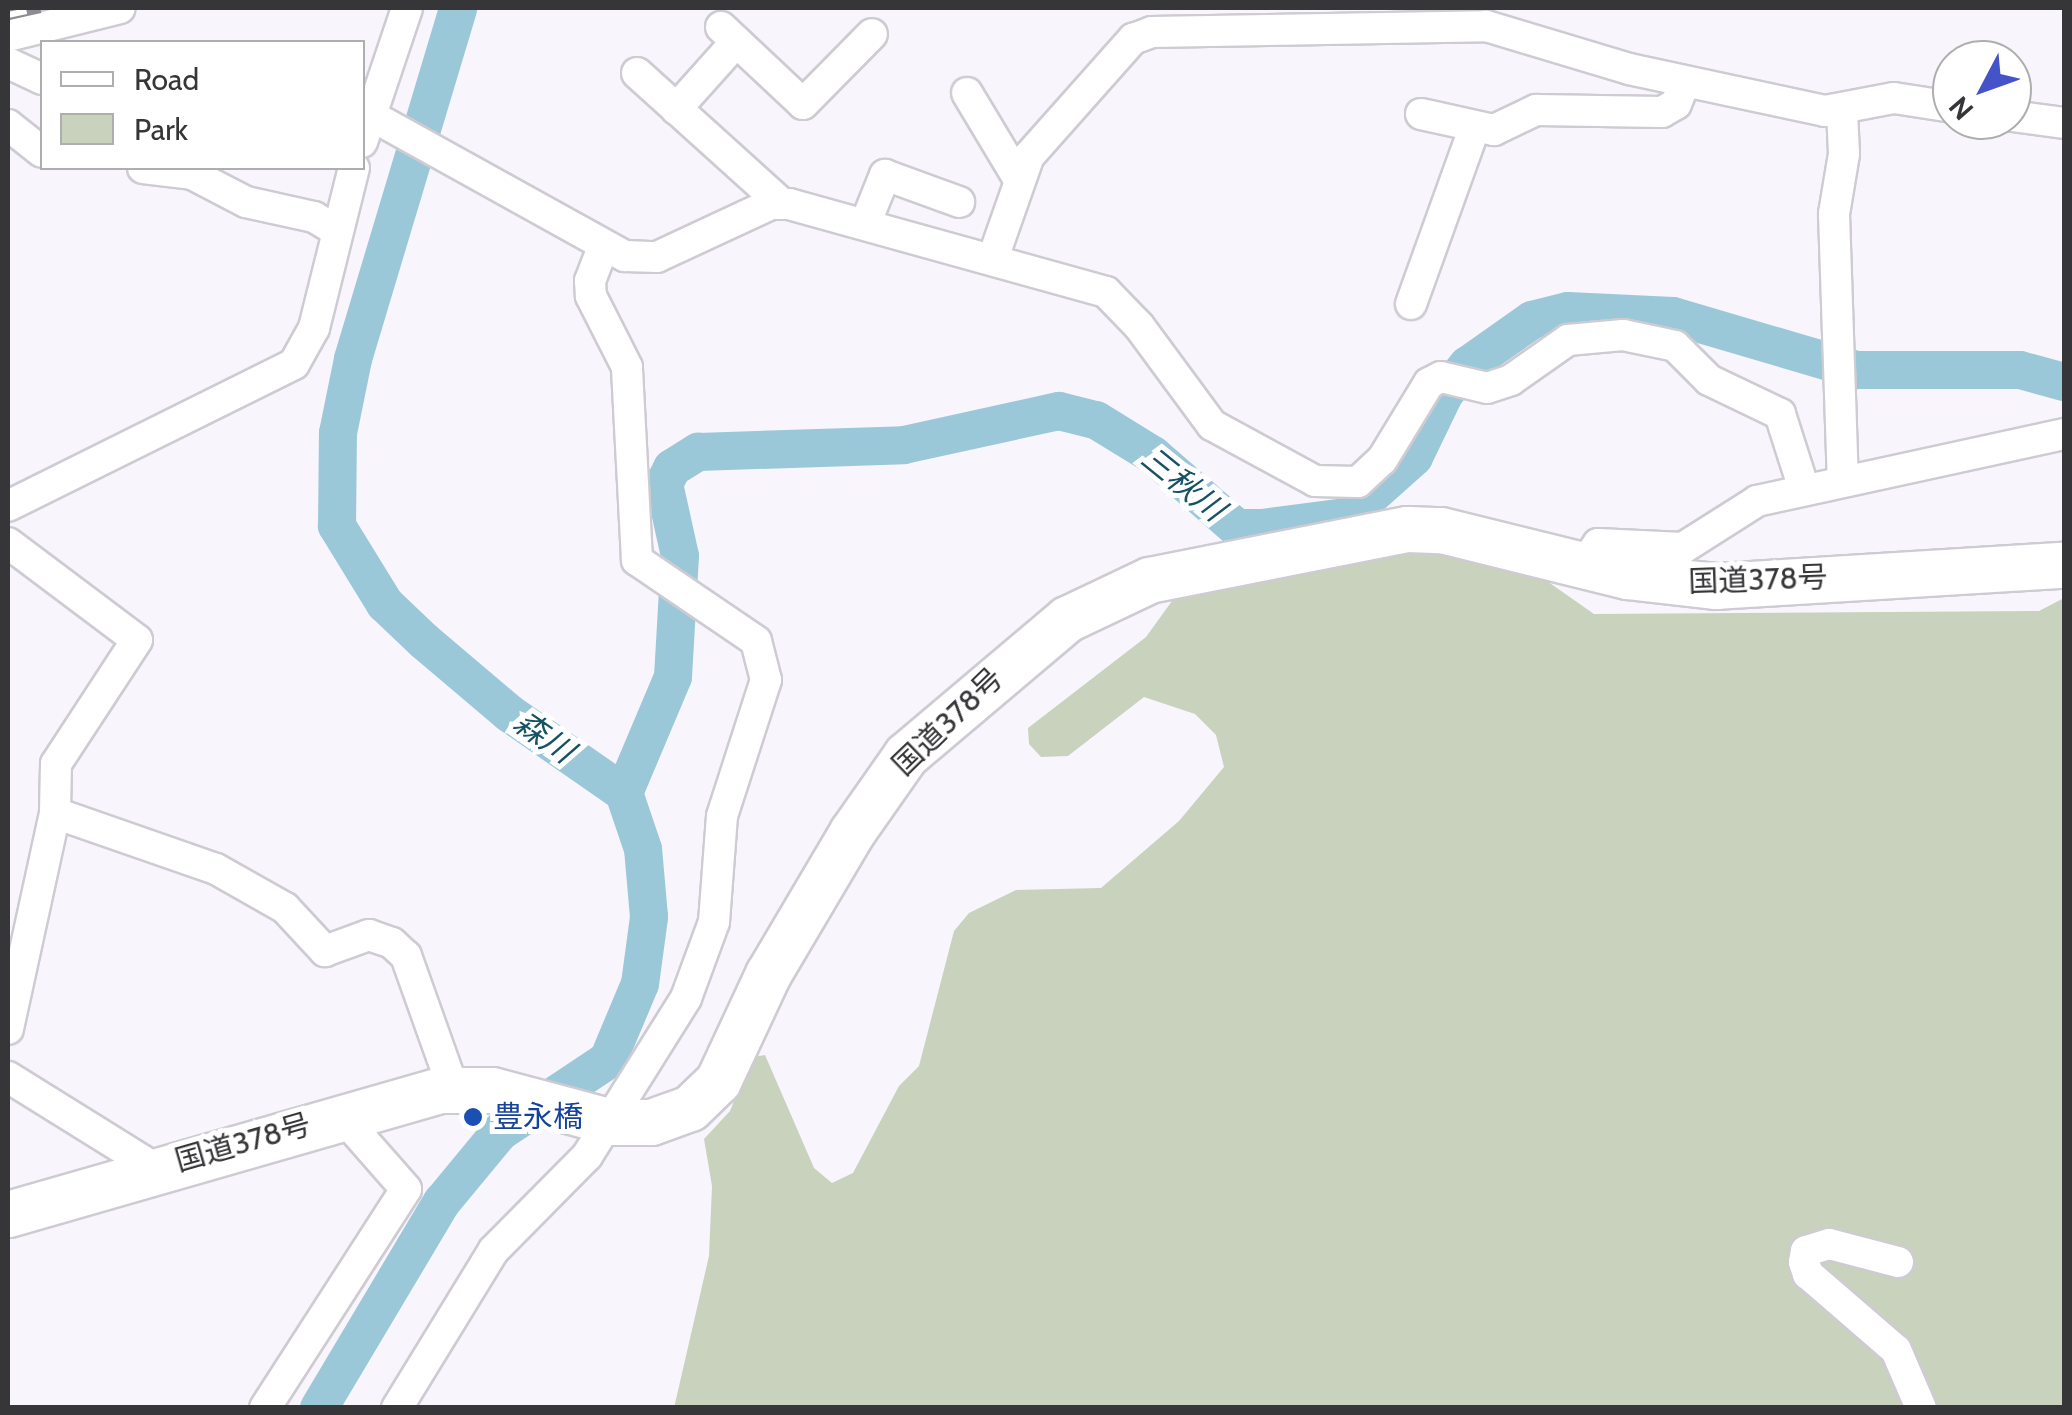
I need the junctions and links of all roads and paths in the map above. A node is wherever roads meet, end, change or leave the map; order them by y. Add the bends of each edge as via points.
1 (120, 8) edge
2 (407, 8) edge
3 (872, 34) dead end
4 (8, 36) edge
5 (8, 62) edge
6 (637, 73) dead end
7 (40, 78) edge
8 (1685, 82) junction
9 (967, 93) dead end
10 (1932, 104) edge
11 (676, 108) junction
12 (1842, 111) junction
13 (1421, 114) dead end
14 (2032, 119) edge
15 (2064, 123) edge
16 (8, 126) edge
17 (374, 128) edge
18 (1474, 130) junction
19 (40, 150) edge
20 (159, 170) edge
21 (353, 170) edge
22 (1018, 178) junction
23 (959, 202) dead end
24 (782, 204) junction
25 (866, 222) junction
26 (337, 231) junction
27 (604, 247) junction
28 (993, 258) junction
29 (1411, 304) dead end
30 (2064, 434) edge
31 (1843, 480) junction
32 (1804, 489) junction
33 (8, 506) edge
34 (8, 542) edge
35 (2064, 565) edge
36 (1582, 567) junction
37 (55, 813) junction
38 (8, 1028) edge
39 (8, 1076) edge
40 (473, 1090) junction
41 (341, 1115) junction
42 (596, 1118) junction
43 (154, 1168) junction
44 (8, 1214) edge
45 (1898, 1262) dead end
46 (265, 1408) edge
47 (397, 1408) edge
48 (1921, 1408) edge

1 - 4 street
2 - 17 street
3 - 11 street via 802,104 728,35
5 - 7 street
6 - 11 street
8 - 12 street
8 - 18 street via 1676,104 1662,112 1536,110 1494,130
8 - 22 street via 1486,26 1152,32 1133,38 1029,156
9 - 22 street
10 - 12 street via 1867,99
11 - 24 street
12 - 31 street via 1834,348
13 - 18 street via 1448,116
14 - 15 street
16 - 19 street
17 - 27 street via 425,146
18 - 29 street
20 - 26 street via 192,174 246,202 314,217
21 - 26 street
22 - 28 street
23 - 25 street via 885,176
24 - 25 street
24 - 27 street via 657,256 625,256
25 - 28 street via 931,246
26 - 33 street via 314,328 294,364
27 - 42 street via 591,296 627,367 637,560 665,585 756,640 767,669 722,816 714,922 686,998
28 - 32 street via 1106,292 1140,326 1212,424 1315,481 1358,482 1382,460 1429,383 1442,377 1487,388 1511,380 1568,340 1623,335 1675,346 1709,380 1780,414
30 - 31 street
31 - 32 street
32 - 36 street via 1734,512 1683,548 1598,544
34 - 37 street via 137,640 60,754
35 - 36 highway, 国道378号 via 1716,586
36 - 42 highway, 国道378号 via 1454,533 1406,529 1184,571 1092,603 950,712 906,756 768,974 718,1082 670,1118
37 - 38 street
37 - 40 street via 216,869 285,908 325,952 369,935 392,942 406,956
39 - 43 street
40 - 41 highway, 国道378号
40 - 42 highway, 国道378号
41 - 43 highway, 国道378号
41 - 46 street via 406,1190
42 - 47 street via 494,1250
43 - 44 highway, 国道378号
45 - 48 street via 1829,1244 1806,1251 1804,1262 1808,1274 1896,1350

